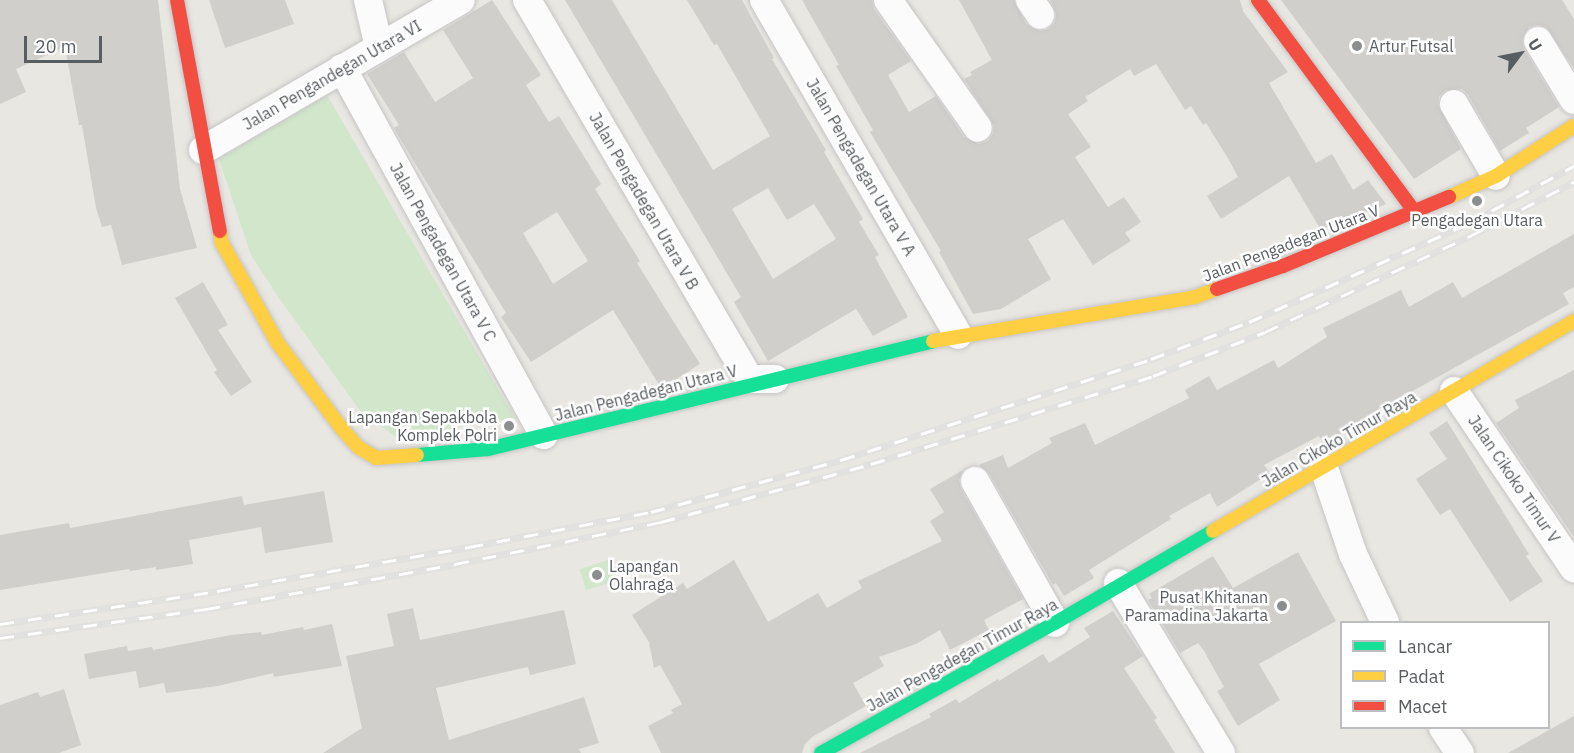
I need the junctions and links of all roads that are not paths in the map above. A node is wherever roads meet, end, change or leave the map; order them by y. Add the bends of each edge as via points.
1 (177, 0) edge
2 (368, 0) edge
3 (461, 0) edge
4 (526, 0) edge
5 (764, 0) edge
6 (888, 0) edge
7 (1258, 0) edge
8 (1538, 41) dead end
9 (379, 47) junction
10 (342, 68) junction
11 (1574, 100) edge
12 (1454, 104) dead end
13 (1574, 126) edge
14 (978, 128) dead end
15 (203, 150) junction
16 (1496, 176) junction
17 (1415, 212) junction
18 (1574, 321) edge
19 (958, 335) junction
20 (775, 379) junction
21 (1454, 391) junction
22 (544, 435) junction
23 (1324, 468) junction
24 (975, 481) dead end
25 (1574, 568) edge
26 (1118, 583) junction
27 (1385, 621) edge
28 (1054, 623) junction
29 (1444, 729) edge
30 (820, 753) edge
31 (1221, 753) edge
32 (1460, 753) edge

1 - 15 street, Jalan Pengadegan Utara V
2 - 9 street
3 - 9 street, Jalan Pengandegan Utara VI
4 - 20 street, Jalan Pengadegan Utara V B via 749,379
5 - 19 street, Jalan Pengadegan Utara V A
6 - 14 street
7 - 17 street
8 - 11 street
9 - 10 street, Jalan Pengandegan Utara VI
10 - 15 street, Jalan Pengandegan Utara VI
10 - 22 street, Jalan Pengadegan Utara V C
12 - 16 street
13 - 16 street
15 - 22 street, Jalan Pengadegan Utara V via 222,243 289,359 358,447 376,458 488,449
16 - 17 street
17 - 19 street, Jalan Pengadegan Utara V via 1283,267 1195,297
18 - 21 street, Jalan Cikoko Timur Raya
19 - 20 street, Jalan Pengadegan Utara V
20 - 22 street, Jalan Pengadegan Utara V
21 - 23 street, Jalan Cikoko Timur Raya
21 - 25 street, Jalan Cikoko Timur V
23 - 26 street, Jalan Cikoko Timur Raya
23 - 27 street via 1353,554
24 - 28 street
26 - 28 street, Jalan Pengadegan Timur Raya
26 - 31 street
28 - 30 street, Jalan Pengadegan Timur Raya
29 - 32 street

